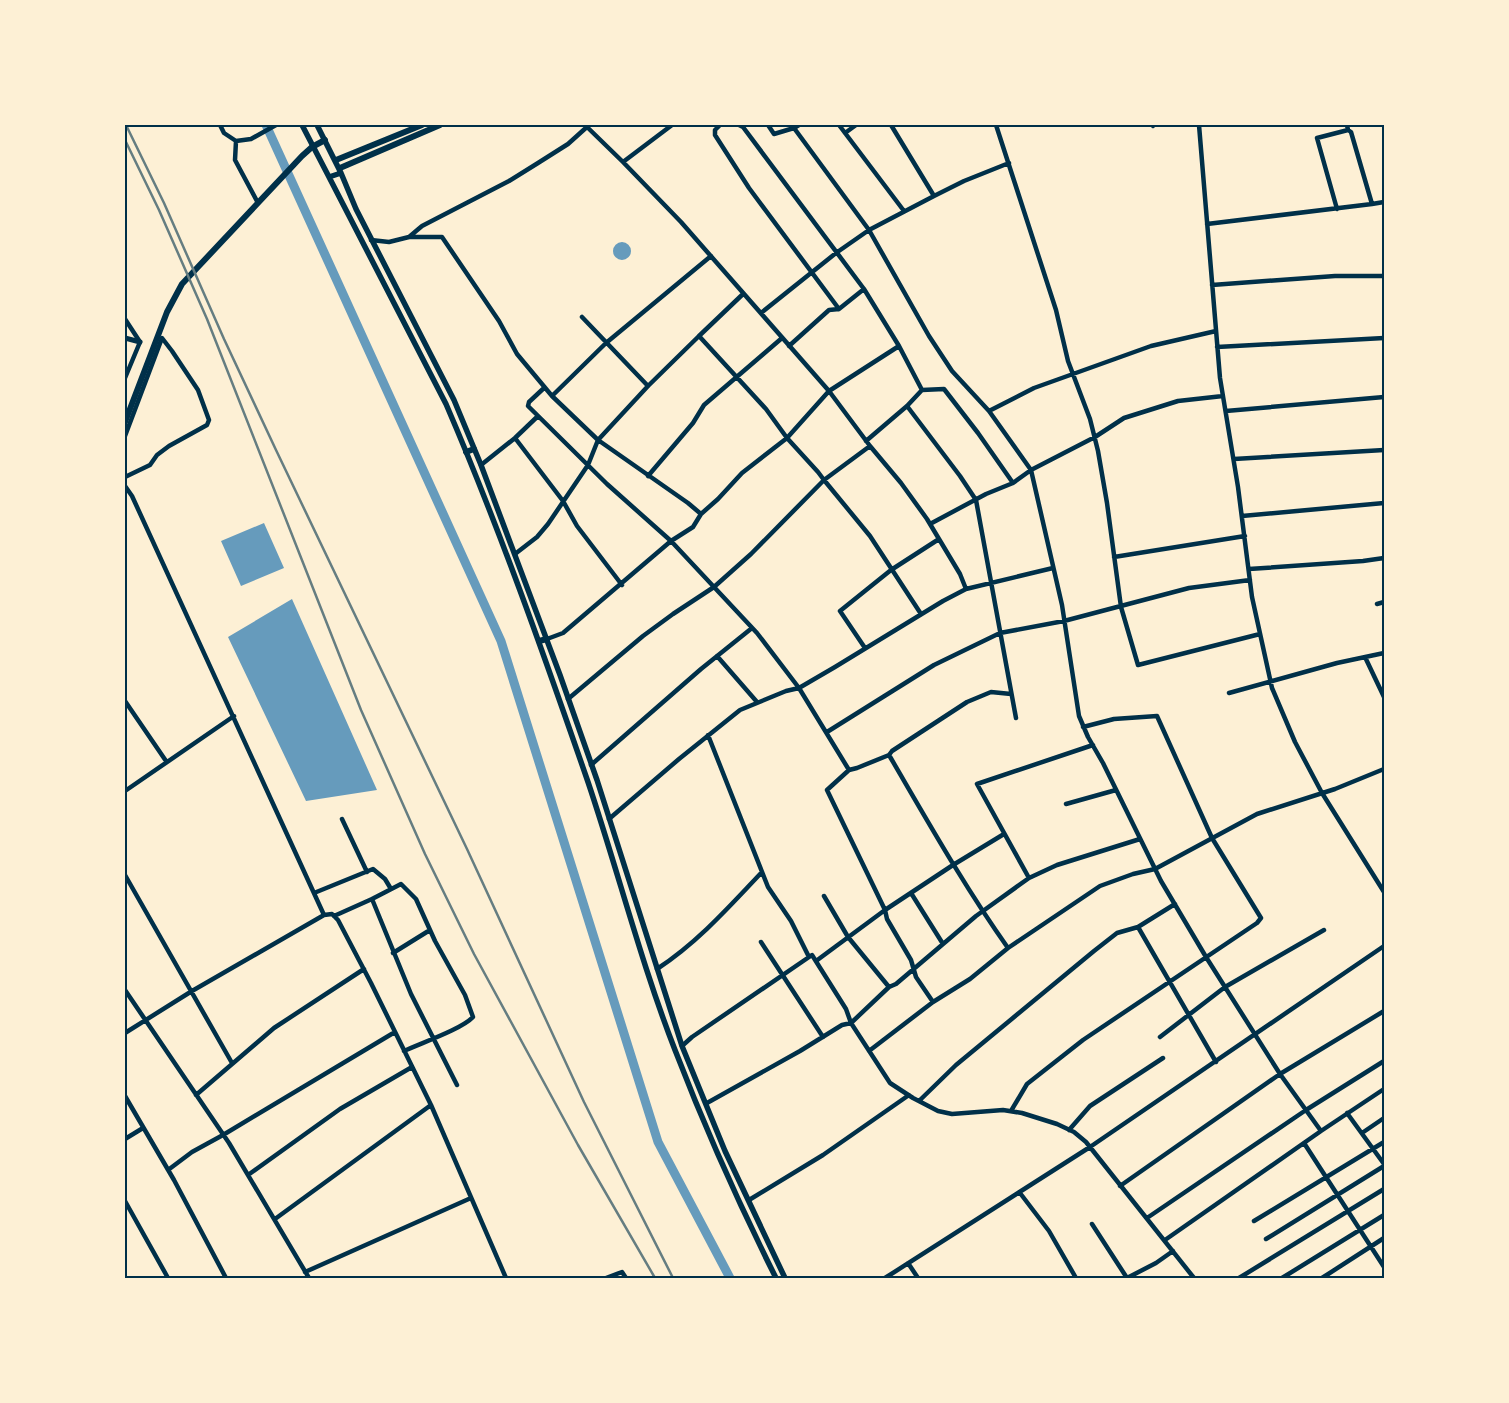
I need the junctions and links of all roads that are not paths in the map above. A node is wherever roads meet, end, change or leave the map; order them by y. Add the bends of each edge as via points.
1 (220, 125) edge
2 (276, 125) edge
3 (302, 125) edge
4 (317, 125) edge
5 (422, 125) edge
6 (440, 125) edge
7 (672, 125) edge
8 (720, 125) edge
9 (739, 125) edge
10 (768, 125) edge
11 (839, 125) edge
12 (856, 125) edge
13 (891, 125) edge
14 (996, 125) edge
15 (1199, 125) edge
16 (587, 126) edge
17 (797, 126) edge
18 (1348, 128) edge
19 (845, 133) junction
20 (325, 140) junction
21 (236, 141) junction
22 (312, 146) junction
23 (336, 160) junction
24 (623, 162) junction
25 (1009, 163) junction
26 (341, 170) junction
27 (329, 177) junction
28 (934, 196) junction
29 (1384, 202) edge
30 (258, 203) junction
31 (1372, 204) junction
32 (1337, 209) junction
33 (904, 211) junction
34 (1207, 224) junction
35 (869, 230) junction
36 (409, 237) junction
37 (372, 240) junction
38 (836, 254) junction
39 (711, 256) junction
40 (811, 274) junction
41 (1384, 276) edge
42 (1212, 284) junction
43 (864, 289) junction
44 (744, 294) junction
45 (838, 309) junction
46 (761, 313) junction
47 (582, 316) dead end
48 (125, 319) edge
49 (1216, 331) junction
50 (699, 336) junction
51 (125, 338) edge
52 (782, 338) junction
53 (1384, 338) edge
54 (140, 342) junction
55 (606, 342) junction
56 (789, 346) junction
57 (899, 346) junction
58 (1217, 347) junction
59 (1073, 375) junction
60 (125, 378) edge
61 (737, 378) junction
62 (648, 386) junction
63 (544, 388) junction
64 (922, 390) junction
65 (829, 391) junction
66 (552, 396) junction
67 (1223, 396) junction
68 (1384, 397) edge
69 (907, 406) junction
70 (990, 411) junction
71 (1226, 411) junction
72 (538, 416) junction
73 (125, 422) edge
74 (125, 436) edge
75 (515, 438) junction
76 (787, 438) junction
77 (1095, 438) junction
78 (598, 440) junction
79 (866, 441) junction
80 (870, 446) junction
81 (474, 448) junction
82 (1384, 450) edge
83 (466, 452) junction
84 (1234, 459) junction
85 (481, 465) junction
86 (588, 465) junction
87 (1031, 470) junction
88 (648, 476) junction
89 (125, 477) edge
90 (824, 480) junction
91 (1013, 483) junction
92 (125, 486) edge
93 (976, 500) junction
94 (563, 501) junction
95 (1384, 503) edge
96 (701, 514) junction
97 (1242, 516) junction
98 (930, 524) junction
99 (1245, 536) junction
100 (939, 539) junction
101 (671, 541) junction
102 (515, 554) junction
103 (1114, 557) junction
104 (1384, 558) edge
105 (1053, 568) junction
106 (1249, 569) junction
107 (891, 570) junction
108 (1250, 580) junction
109 (990, 582) junction
110 (622, 585) junction
111 (714, 587) junction
112 (966, 589) junction
113 (1384, 602) edge
114 (1377, 604) dead end
115 (1121, 607) junction
116 (921, 614) junction
117 (1064, 622) junction
118 (752, 628) junction
119 (1000, 633) junction
120 (1260, 634) junction
121 (547, 639) junction
122 (539, 642) junction
123 (866, 648) junction
124 (1384, 653) edge
125 (717, 656) junction
126 (1365, 657) junction
127 (1270, 682) junction
128 (799, 688) junction
129 (1229, 693) dead end
130 (1011, 694) junction
131 (1384, 697) edge
132 (568, 699) junction
133 (125, 701) edge
134 (757, 702) junction
135 (234, 716) junction
136 (1016, 718) dead end
137 (1083, 726) junction
138 (827, 732) junction
139 (708, 735) junction
140 (1093, 745) junction
141 (890, 755) junction
142 (166, 761) junction
143 (591, 765) junction
144 (1384, 769) edge
145 (849, 770) junction
146 (1116, 790) junction
147 (125, 791) edge
148 (1322, 794) junction
149 (1066, 804) dead end
150 (609, 819) junction
151 (342, 820) dead end
152 (1004, 834) junction
153 (1212, 838) junction
154 (1140, 839) junction
155 (953, 865) junction
156 (1155, 869) junction
157 (367, 872) junction
158 (762, 872) junction
159 (125, 875) edge
160 (1029, 878) junction
161 (391, 889) junction
162 (1384, 892) edge
163 (314, 893) junction
164 (911, 893) junction
165 (824, 896) dead end
166 (372, 899) junction
167 (1175, 904) junction
168 (884, 910) junction
169 (982, 912) junction
170 (324, 915) junction
171 (334, 916) junction
172 (1138, 927) junction
173 (430, 930) junction
174 (1324, 930) dead end
175 (848, 937) junction
176 (761, 942) dead end
177 (943, 944) junction
178 (1384, 946) edge
179 (1008, 948) junction
180 (393, 953) junction
181 (809, 957) junction
182 (1206, 957) junction
183 (816, 960) junction
184 (364, 969) junction
185 (657, 969) junction
186 (913, 969) junction
187 (783, 975) junction
188 (1170, 981) junction
189 (889, 987) junction
190 (1225, 987) junction
191 (125, 990) edge
192 (192, 991) junction
193 (934, 1002) junction
194 (1384, 1011) edge
195 (1189, 1017) junction
196 (145, 1020) junction
197 (851, 1023) junction
198 (395, 1032) junction
199 (125, 1033) edge
200 (1255, 1035) junction
201 (822, 1037) junction
202 (1160, 1037) dead end
203 (433, 1038) junction
204 (682, 1046) junction
205 (404, 1051) junction
206 (869, 1051) junction
207 (1163, 1058) dead end
208 (1384, 1061) edge
209 (1216, 1062) junction
210 (232, 1063) junction
211 (412, 1067) junction
212 (1280, 1074) junction
213 (457, 1085) dead end
214 (1384, 1089) edge
215 (196, 1095) junction
216 (908, 1095) junction
217 (125, 1096) edge
218 (919, 1101) junction
219 (706, 1103) junction
220 (431, 1105) junction
221 (1306, 1110) junction
222 (1011, 1111) junction
223 (1348, 1113) junction
224 (1384, 1118) edge
225 (143, 1128) junction
226 (1069, 1130) junction
227 (1321, 1131) junction
228 (1362, 1133) junction
229 (223, 1135) junction
230 (125, 1139) edge
231 (1384, 1142) edge
232 (1304, 1143) junction
233 (1090, 1147) junction
234 (1374, 1149) junction
235 (1384, 1165) edge
236 (168, 1170) junction
237 (248, 1175) junction
238 (1327, 1178) junction
239 (1120, 1186) junction
240 (1384, 1189) edge
241 (1020, 1192) junction
242 (1339, 1195) junction
243 (471, 1198) junction
244 (749, 1200) junction
245 (125, 1201) edge
246 (1349, 1211) junction
247 (1384, 1214) edge
248 (1147, 1218) junction
249 (275, 1219) junction
250 (1254, 1221) dead end
251 (1092, 1224) dead end
252 (1361, 1229) junction
253 (1384, 1238) edge
254 (1266, 1239) dead end
255 (1165, 1240) junction
256 (1371, 1246) junction
257 (1173, 1251) junction
258 (908, 1263) junction
259 (1384, 1267) edge
260 (305, 1272) junction
261 (168, 1278) edge
262 (226, 1278) edge
263 (309, 1278) edge
264 (506, 1278) edge
265 (606, 1278) edge
266 (626, 1278) edge
267 (776, 1278) edge
268 (785, 1278) edge
269 (885, 1278) edge
270 (918, 1278) edge
271 (1076, 1278) edge
272 (1194, 1278) edge
273 (1239, 1278) edge
274 (1282, 1278) edge
275 (1322, 1278) edge

1 - 21 street via 224,133
2 - 21 street via 251,139
3 - 22 main road
4 - 20 main road
5 - 23 main road
6 - 26 main road
7 - 24 street
8 - 40 street via 715,135
9 - 38 street
10 - 17 street via 774,134
11 - 19 street
12 - 19 street
13 - 28 street
14 - 25 street
15 - 34 street
16 - 24 street
16 - 36 street via 568,144 531,168 422,226
17 - 35 street
18 - 31 street via 1352,132
18 - 32 street via 1316,138
19 - 33 street
20 - 22 main road
20 - 23 main road
21 - 30 street via 235,160
22 - 27 main road
22 - 30 main road
23 - 26 main road
24 - 39 street
25 - 28 street
25 - 59 street via 1056,310
26 - 27 main road
26 - 37 main road
27 - 83 main road via 446,404
28 - 33 street
29 - 31 street
30 - 73 main road via 182,284 167,312
31 - 32 street
32 - 34 street
33 - 35 street
34 - 42 street
35 - 38 street
35 - 70 street via 952,371
36 - 37 street via 389,242
36 - 63 street via 442,237 517,354
37 - 81 main road via 454,400
38 - 40 street
38 - 43 street
39 - 44 street
39 - 55 street
40 - 45 street
40 - 46 street
41 - 42 street
42 - 49 street
43 - 45 street
43 - 57 street
44 - 46 street
44 - 50 street
45 - 56 street via 829,310
46 - 52 street
47 - 55 street
48 - 54 street
49 - 58 street
49 - 59 street via 1151,346
50 - 61 street
50 - 62 street
51 - 54 street
52 - 56 street
52 - 61 street
53 - 58 street
54 - 60 street
55 - 62 street
55 - 66 street
56 - 65 street
57 - 64 street
57 - 65 street
58 - 67 street
59 - 70 street via 1034,388
59 - 77 street
61 - 76 street
61 - 88 street via 704,404 693,423
62 - 78 street
63 - 66 street
63 - 72 street via 528,406
64 - 69 street
64 - 91 street via 944,389
65 - 76 street
65 - 79 street
66 - 78 street
67 - 71 street
67 - 77 street via 1178,401 1133,415
68 - 71 street
69 - 79 street
69 - 93 street
70 - 87 street
71 - 84 street
72 - 75 street
72 - 86 street
74 - 89 street via 162,338 198,390 209,420 207,425 157,455 150,465
75 - 85 street
75 - 94 street
76 - 90 street
76 - 96 street via 742,473
77 - 87 street
77 - 103 street
78 - 86 street
78 - 88 street
79 - 80 street
80 - 90 street
80 - 98 street
81 - 83 main road
81 - 85 main road
82 - 84 street
83 - 122 main road
84 - 97 street
85 - 102 main road
86 - 94 street
86 - 101 street
87 - 91 street
87 - 105 street
88 - 96 street
90 - 107 street via 870,536
90 - 111 street
91 - 93 street
92 - 135 street
93 - 98 street
93 - 109 street
94 - 102 street via 537,537
94 - 110 street via 576,526
95 - 97 street
96 - 101 street via 693,527
97 - 99 street
98 - 100 street
99 - 103 street
99 - 106 street
100 - 107 street
100 - 112 street
101 - 110 street
101 - 111 street
102 - 121 main road
103 - 115 street
104 - 106 street
105 - 109 street
105 - 117 street
106 - 108 street
107 - 116 street
107 - 123 street via 840,611
108 - 115 street via 1189,588
108 - 120 street
109 - 112 street
109 - 119 street
110 - 121 street via 563,633
111 - 118 street
111 - 132 street via 643,636
112 - 116 street
113 - 114 street
115 - 117 street
115 - 120 street via 1138,665
116 - 123 street
117 - 119 street
117 - 137 street
118 - 125 street
118 - 128 street
119 - 130 street
119 - 138 street via 934,665
120 - 127 street
121 - 122 main road
121 - 132 main road
122 - 267 main road via 674,1049 717,1155
123 - 128 street
124 - 126 street
125 - 134 street
125 - 143 street
126 - 127 street
126 - 131 street
127 - 129 street
127 - 148 street via 1295,742
128 - 134 street
128 - 138 street
130 - 136 street
130 - 141 street via 991,692 967,702
132 - 143 main road
133 - 142 street
134 - 139 street via 740,710
135 - 142 street
135 - 163 street
137 - 140 street
137 - 153 street via 1114,719 1157,716
138 - 145 street
139 - 150 street
139 - 158 street
140 - 146 street
140 - 152 street via 977,784
141 - 145 street
141 - 155 street
142 - 147 street
143 - 150 main road
144 - 148 street
145 - 168 street via 827,790
146 - 149 street
146 - 154 street
148 - 153 street via 1257,814
148 - 162 street
150 - 185 main road
151 - 157 street
152 - 155 street
152 - 160 street
153 - 156 street
153 - 182 street via 1260,918
154 - 156 street
154 - 160 street via 1057,865
155 - 164 street
155 - 169 street
156 - 167 street
156 - 179 street via 1100,886
157 - 161 street via 373,869
157 - 163 street
158 - 181 street
158 - 185 street via 704,932 678,956
159 - 192 street
160 - 169 street
161 - 166 street
161 - 173 street via 401,884 415,897
163 - 170 street
164 - 168 street
164 - 177 street
165 - 175 street
166 - 171 street
166 - 180 street
167 - 172 street
167 - 182 street
168 - 175 street
168 - 186 street
169 - 177 street
169 - 179 street
170 - 171 street
170 - 192 street
171 - 184 street
172 - 188 street
172 - 218 street via 1116,933 956,1065
173 - 180 street
173 - 203 street via 465,995 473,1017 468,1023
174 - 190 street
175 - 183 street
175 - 189 street
176 - 187 street
177 - 186 street
178 - 200 street
179 - 193 street via 970,979
180 - 203 street
181 - 183 street via 812,955
181 - 187 street
182 - 188 street
182 - 190 street
183 - 197 street
184 - 198 street
184 - 210 street via 274,1028
185 - 204 main road
186 - 189 street
186 - 193 street
187 - 201 street
187 - 204 street
188 - 195 street
188 - 222 street via 1083,1040 1027,1084
189 - 197 street
190 - 195 street
190 - 200 street
191 - 196 street
192 - 196 street
192 - 210 street
193 - 206 street
194 - 212 street
195 - 202 street
195 - 209 street
196 - 199 street
196 - 215 street
197 - 201 street
197 - 206 street
198 - 205 street
198 - 229 street
200 - 209 street
200 - 212 street
201 - 219 street
203 - 205 street
203 - 213 street
204 - 219 main road
205 - 211 street
206 - 216 street via 890,1083
207 - 226 street via 1090,1106
208 - 221 street
209 - 233 street
210 - 215 street
211 - 220 street
211 - 237 street via 340,1109
212 - 221 street
212 - 239 street
214 - 223 street
215 - 229 street
216 - 218 street
216 - 244 street via 823,1155
217 - 225 street
218 - 222 street via 952,1114
219 - 244 main road
220 - 243 street
220 - 249 street
221 - 227 street
221 - 248 street
222 - 226 street via 1045,1119
223 - 227 street
223 - 228 street
224 - 228 street
225 - 230 street
225 - 236 street
226 - 233 street
227 - 232 street
228 - 234 street
229 - 236 street
229 - 237 street
231 - 234 street
232 - 238 street
232 - 255 street
233 - 239 street
233 - 241 street
234 - 235 street
234 - 238 street
235 - 242 street
236 - 262 street
237 - 249 street
238 - 242 street
238 - 250 street
239 - 248 street
240 - 246 street
241 - 258 street
241 - 271 street via 1049,1231
242 - 246 street
242 - 254 street
243 - 260 street
243 - 264 street
244 - 268 main road
245 - 261 street
246 - 252 street
246 - 273 street
247 - 252 street
248 - 255 street
249 - 260 street
251 - 257 street via 1127,1278
252 - 256 street
252 - 274 street
253 - 256 street
255 - 257 street
256 - 259 street
256 - 275 street
257 - 272 street
258 - 269 street
258 - 270 street
260 - 263 street
265 - 266 street via 622,1272

